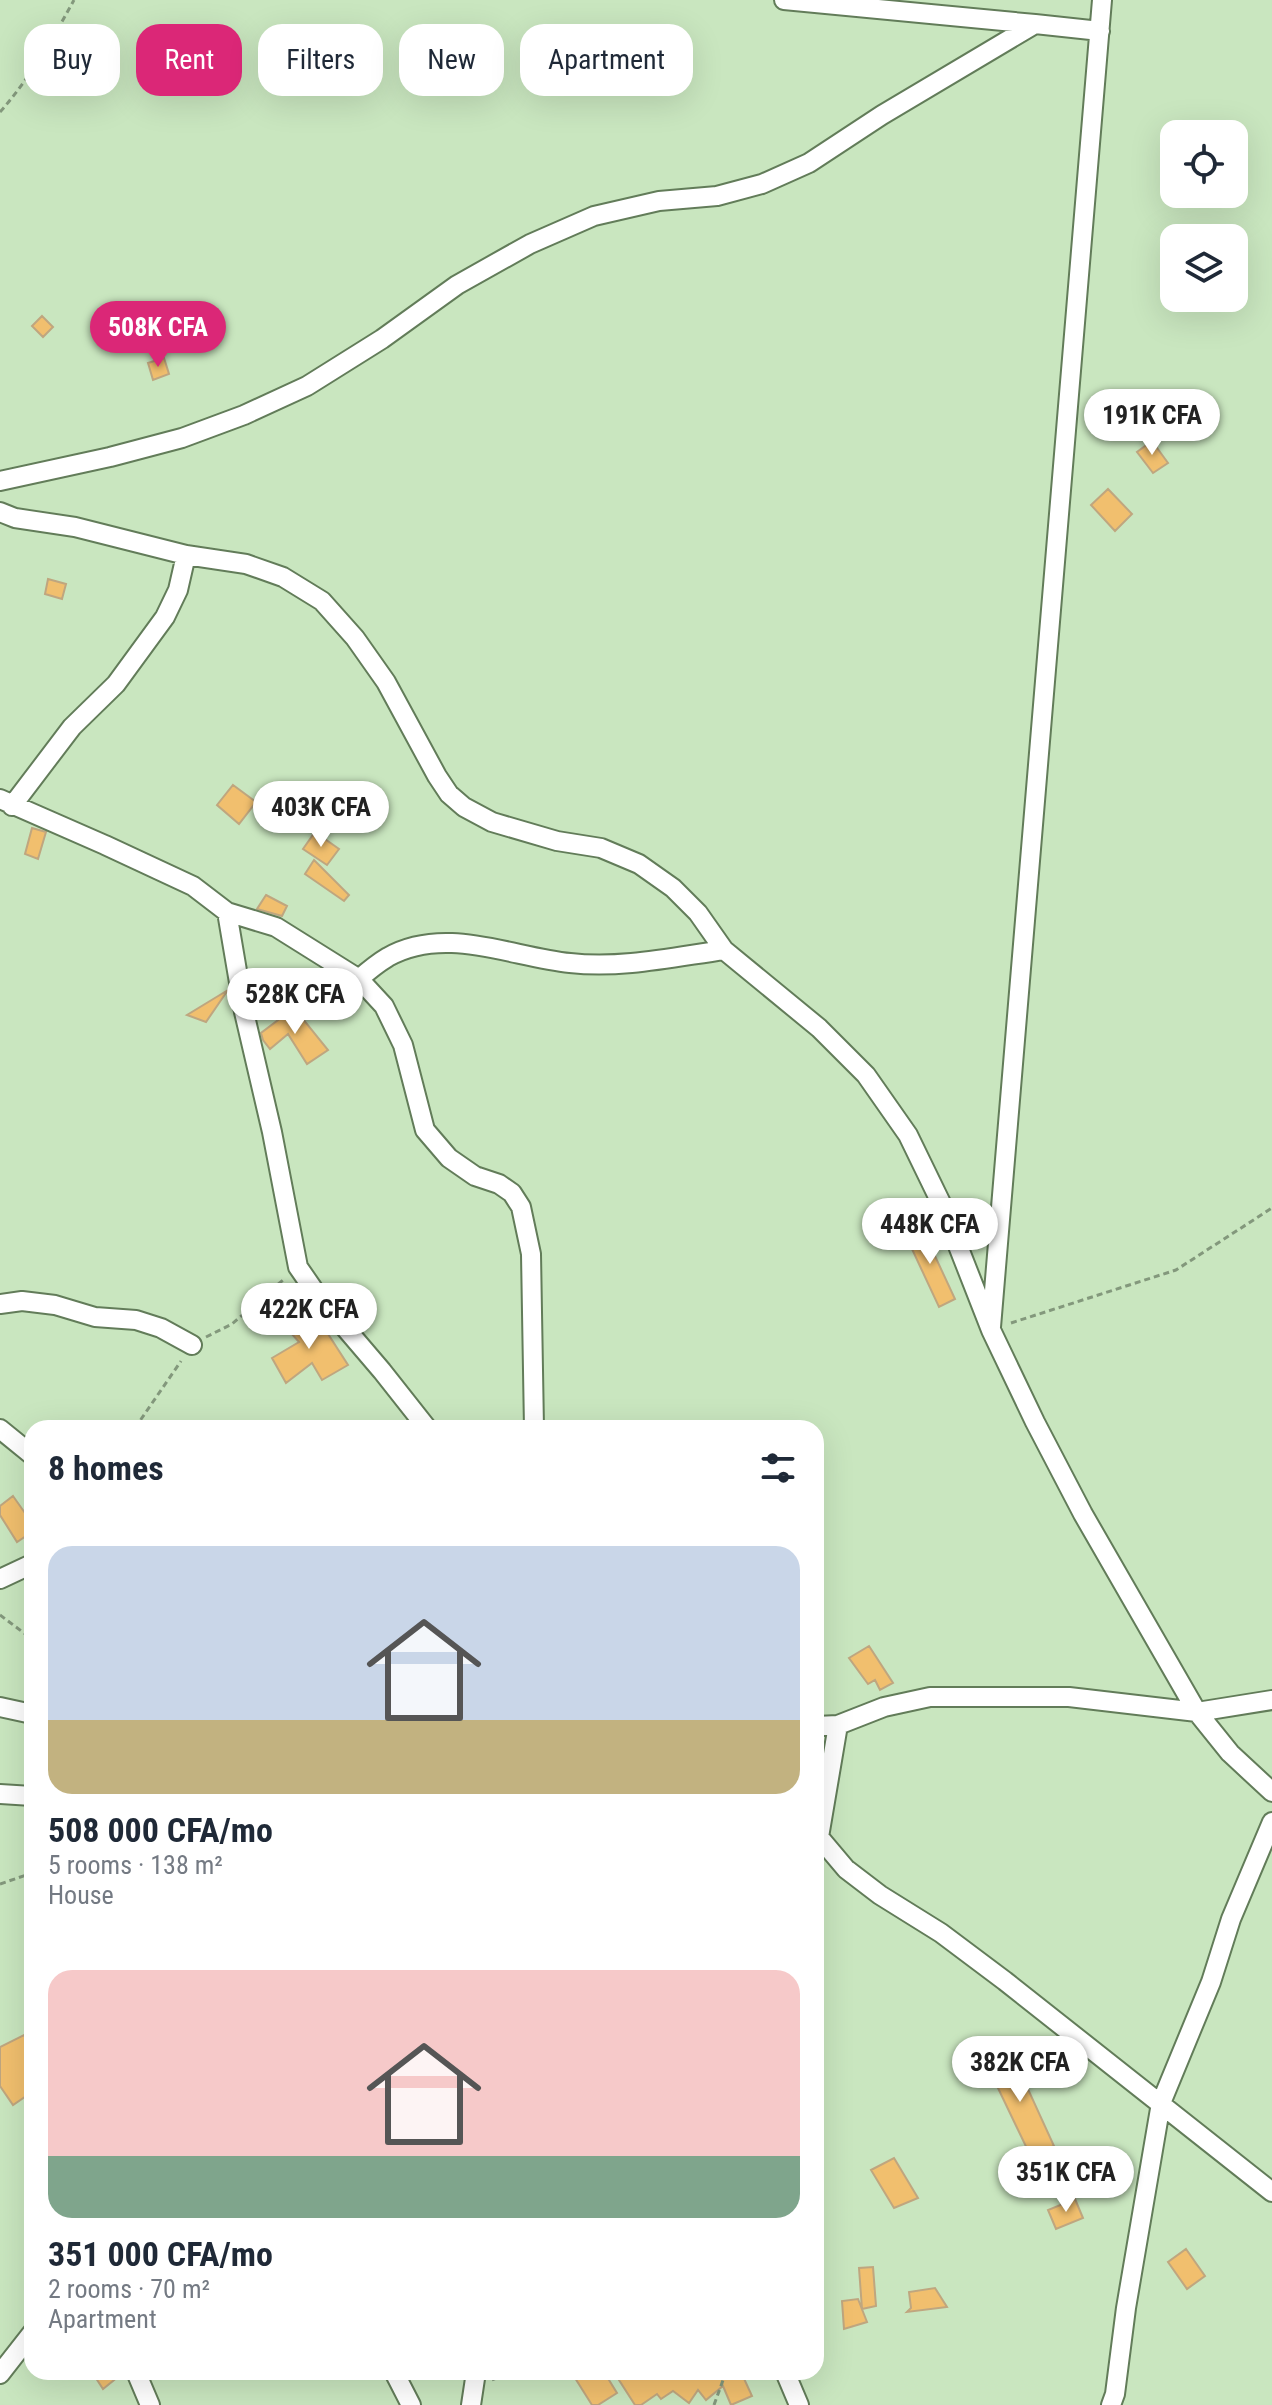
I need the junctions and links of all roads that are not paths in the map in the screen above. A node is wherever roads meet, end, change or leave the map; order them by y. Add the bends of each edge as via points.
1 (784, 0) edge
2 (1102, 0) edge
3 (1035, 24) junction
4 (1100, 31) junction
5 (0, 481) edge
6 (0, 512) edge
7 (186, 555) junction
8 (6, 803) edge
9 (227, 912) junction
10 (724, 950) junction
11 (359, 979) junction
12 (0, 1304) edge
13 (991, 1330) junction
14 (192, 1345) dead end
15 (421, 1420) edge
16 (534, 1420) edge
17 (0, 1429) edge
18 (24, 1448) edge
19 (24, 1568) edge
20 (0, 1579) edge
21 (1272, 1700) edge
22 (0, 1707) edge
23 (24, 1712) edge
24 (1197, 1712) junction
25 (838, 1725) junction
26 (824, 1726) edge
27 (1272, 1792) edge
28 (0, 1794) edge
29 (24, 1796) edge
30 (824, 1805) edge
31 (1272, 1822) edge
32 (824, 1845) edge
33 (1161, 2103) junction
34 (1272, 2192) edge
35 (24, 2343) edge
36 (0, 2374) edge
37 (139, 2380) edge
38 (398, 2380) edge
39 (475, 2380) edge
40 (788, 2380) edge
41 (150, 2405) edge
42 (411, 2405) edge
43 (471, 2405) edge
44 (799, 2405) edge
45 (1111, 2405) edge

1 - 3 street
2 - 4 street
3 - 4 street
3 - 5 street via 809,163 762,184 594,216 530,244 457,285 307,386 244,415 182,438
4 - 13 street
6 - 7 street
7 - 8 street via 165,617 116,684
7 - 10 street via 246,564 283,577 322,601 386,682 449,794 492,822 601,848 639,864 698,913
8 - 9 street via 193,886
9 - 11 street via 276,927
9 - 15 street via 298,1267
10 - 11 street via 649,961 571,963 454,942 403,950
10 - 13 street via 819,1028 866,1075 900,1123 942,1205
11 - 16 street via 384,1006 403,1045 425,1130 449,1158 499,1184 521,1207 531,1254
12 - 14 street via 22,1301 136,1320
13 - 24 street via 1083,1514
17 - 18 street
19 - 20 street
21 - 24 street
22 - 23 street
24 - 25 street via 1069,1697 930,1697
24 - 27 street
25 - 26 street
25 - 30 street
28 - 29 street
31 - 33 street
32 - 33 street via 880,1895 941,1933
33 - 34 street
33 - 45 street
35 - 36 street
37 - 41 street
38 - 42 street
39 - 43 street
40 - 44 street

